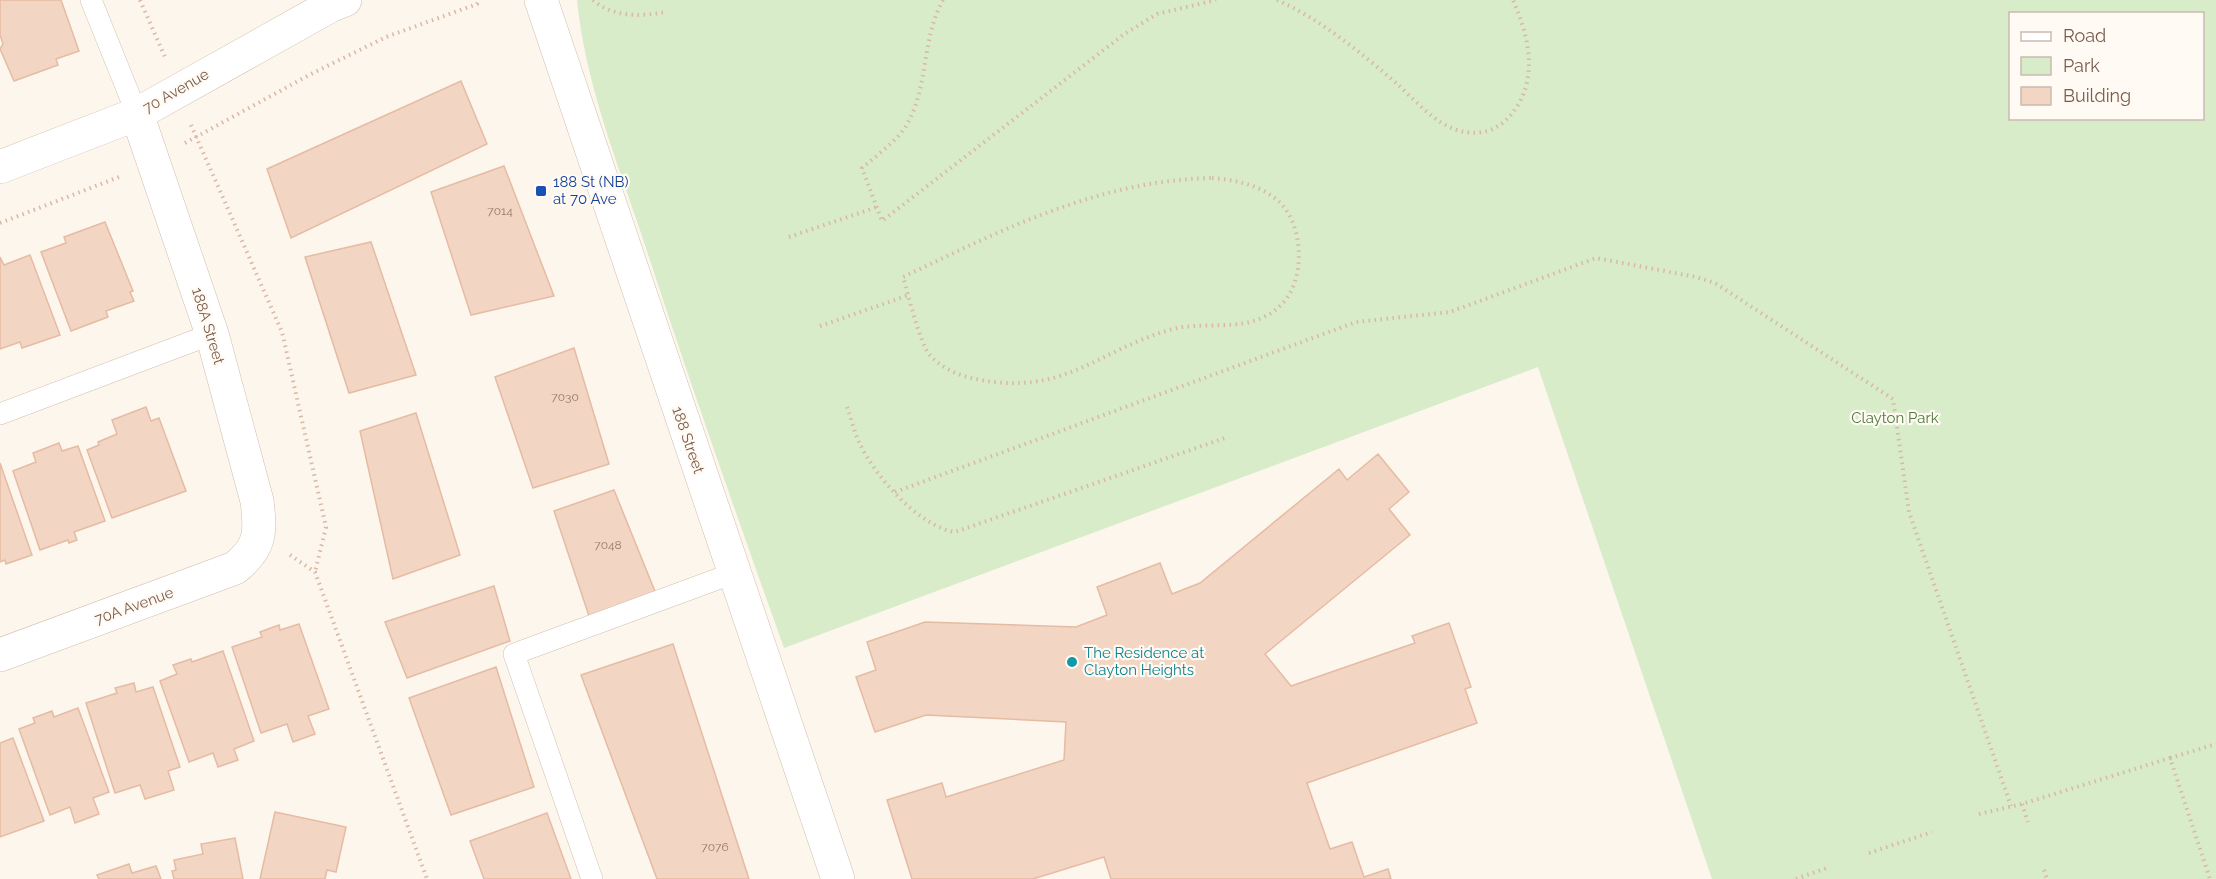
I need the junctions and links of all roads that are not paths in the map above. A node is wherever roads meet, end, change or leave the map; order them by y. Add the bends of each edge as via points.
1 (91, 0) edge
2 (345, 0) edge
3 (541, 0) edge
4 (137, 114) junction
5 (0, 167) edge
6 (212, 334) junction
7 (0, 414) edge
8 (272, 548) joint
9 (734, 573) junction
10 (0, 655) edge
11 (592, 879) edge
12 (838, 879) edge

1 - 4 lane
2 - 4 street, 70 Avenue
3 - 9 street, 188 Street
4 - 5 street, 70 Avenue
4 - 6 street, 188A Street
6 - 7 lane
6 - 8 street, 188A Street via 260,523
8 - 10 street, 70A Avenue via 249,556 234,568
9 - 11 lane via 514,654
9 - 12 street, 188 Street

